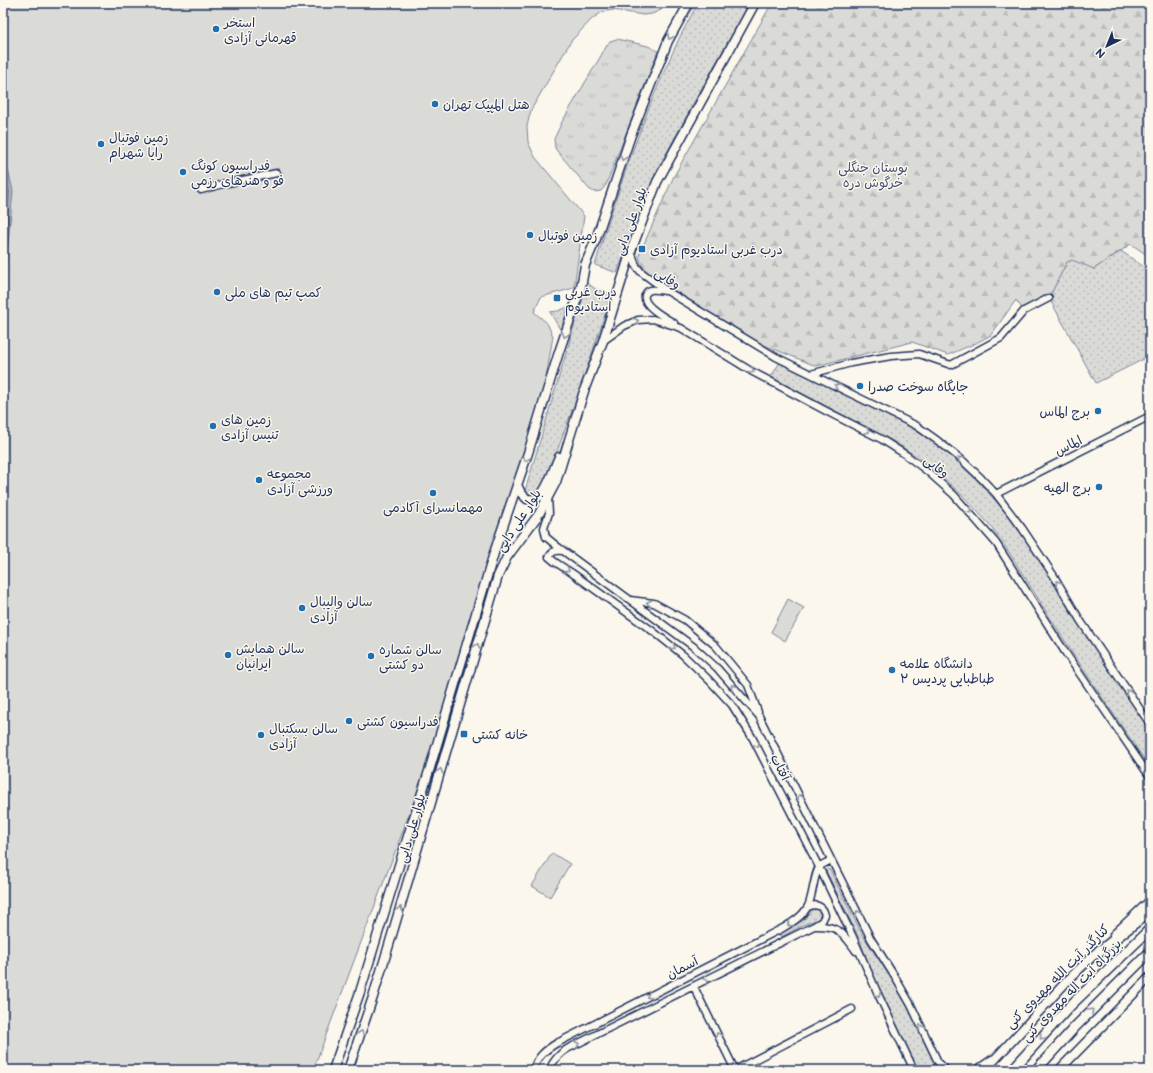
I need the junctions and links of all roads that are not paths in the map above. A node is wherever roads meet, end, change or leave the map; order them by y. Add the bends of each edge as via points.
1 (689, 3) edge
2 (755, 3) edge
3 (277, 173) dead end
4 (201, 190) dead end
5 (632, 251) junction
6 (667, 291) junction
7 (1049, 298) dead end
8 (681, 328) junction
9 (603, 342) junction
10 (811, 374) junction
11 (1150, 416) edge
12 (571, 433) junction
13 (517, 485) junction
14 (996, 494) junction
15 (548, 498) junction
16 (563, 551) junction
17 (628, 599) junction
18 (760, 717) junction
19 (1150, 724) edge
20 (1150, 777) edge
21 (831, 860) junction
22 (820, 867) junction
23 (1150, 901) edge
24 (808, 907) junction
25 (1150, 911) edge
26 (814, 926) junction
27 (1150, 929) edge
28 (1150, 952) edge
29 (1096, 954) junction
30 (863, 960) junction
31 (1150, 978) edge
32 (694, 987) junction
33 (852, 1010) dead end
34 (1000, 1053) junction
35 (938, 1062) junction
36 (333, 1070) edge
37 (348, 1070) edge
38 (533, 1070) edge
39 (549, 1070) edge
40 (735, 1070) edge
41 (914, 1070) edge
42 (941, 1070) edge
43 (946, 1070) edge
44 (976, 1070) edge
45 (985, 1070) edge
46 (1012, 1070) edge
47 (1036, 1070) edge
48 (1059, 1070) edge

1 -> 13 main road, بلوار علی دایی via 668,41 631,135 585,265 581,287
2 - 5 main road, بلوار علی دایی via 658,182
3 - 4 street
5 - 6 street, وفایی via 640,272
5 - 9 main road, بلوار علی دایی
6 - 8 street via 651,289 647,292 645,302
6 - 10 street, وفایی via 756,346
7 - 10 street via 1024,311 1001,338 950,365 919,354 851,363
9 -> 8 street, وفایی via 624,326 638,320 653,319
8 -> 20 street, وفایی via 751,370 881,439 906,455 954,494 996,543 1065,652
9 - 12 main road, بلوار علی دایی
14 -> 10 street, وفایی via 961,459 916,426
11 - 14 street, الماس
12 - 13 main road via 540,496 527,499
12 - 15 main road, بلوار علی دایی via 556,482
13 - 36 main road, بلوار علی دایی via 494,553 433,761
19 -> 14 street, وفایی via 1026,534
15 - 16 street, آفتاب via 549,513 544,528 546,537
37 -> 15 main road, بلوار علی دایی via 385,960 498,576 507,558 540,514
16 - 17 street, آفتاب
16 -> 22 street, آفتاب via 556,550 550,557 683,655 732,706 752,737
18 -> 17 street, آفتاب via 717,668 694,647
18 -> 17 street via 748,685 716,646 685,620 654,603
21 -> 18 street, آفتاب
21 - 22 street
35 -> 21 street, آفتاب via 911,1005 871,939
22 - 24 street, آسمان
22 - 30 street, آفتاب
23 - 29 main road, کنارگذر آیت الله مهدوی کنی
24 - 26 street via 818,905 826,915
24 -> 38 street, آسمان via 799,918 783,928 553,1046 542,1053
25 - 29 highway
26 - 30 street via 826,926 837,930 846,937
32 -> 26 street, آسمان
27 -> 46 highway, بزرگراه آیت اله مهدوی کنی via 1070,1006
47 -> 28 highway
29 - 34 main road, کنارگذر آیت الله مهدوی کنی via 1068,980
30 -> 41 street, آفتاب
31 - 48 main road
39 -> 32 street, آسمان via 552,1063 567,1049
40 -> 32 street
33 - 40 street
34 - 44 street
34 - 45 main road, کنارگذر آیت الله مهدوی کنی
35 - 42 street
35 - 43 street, آفتاب

